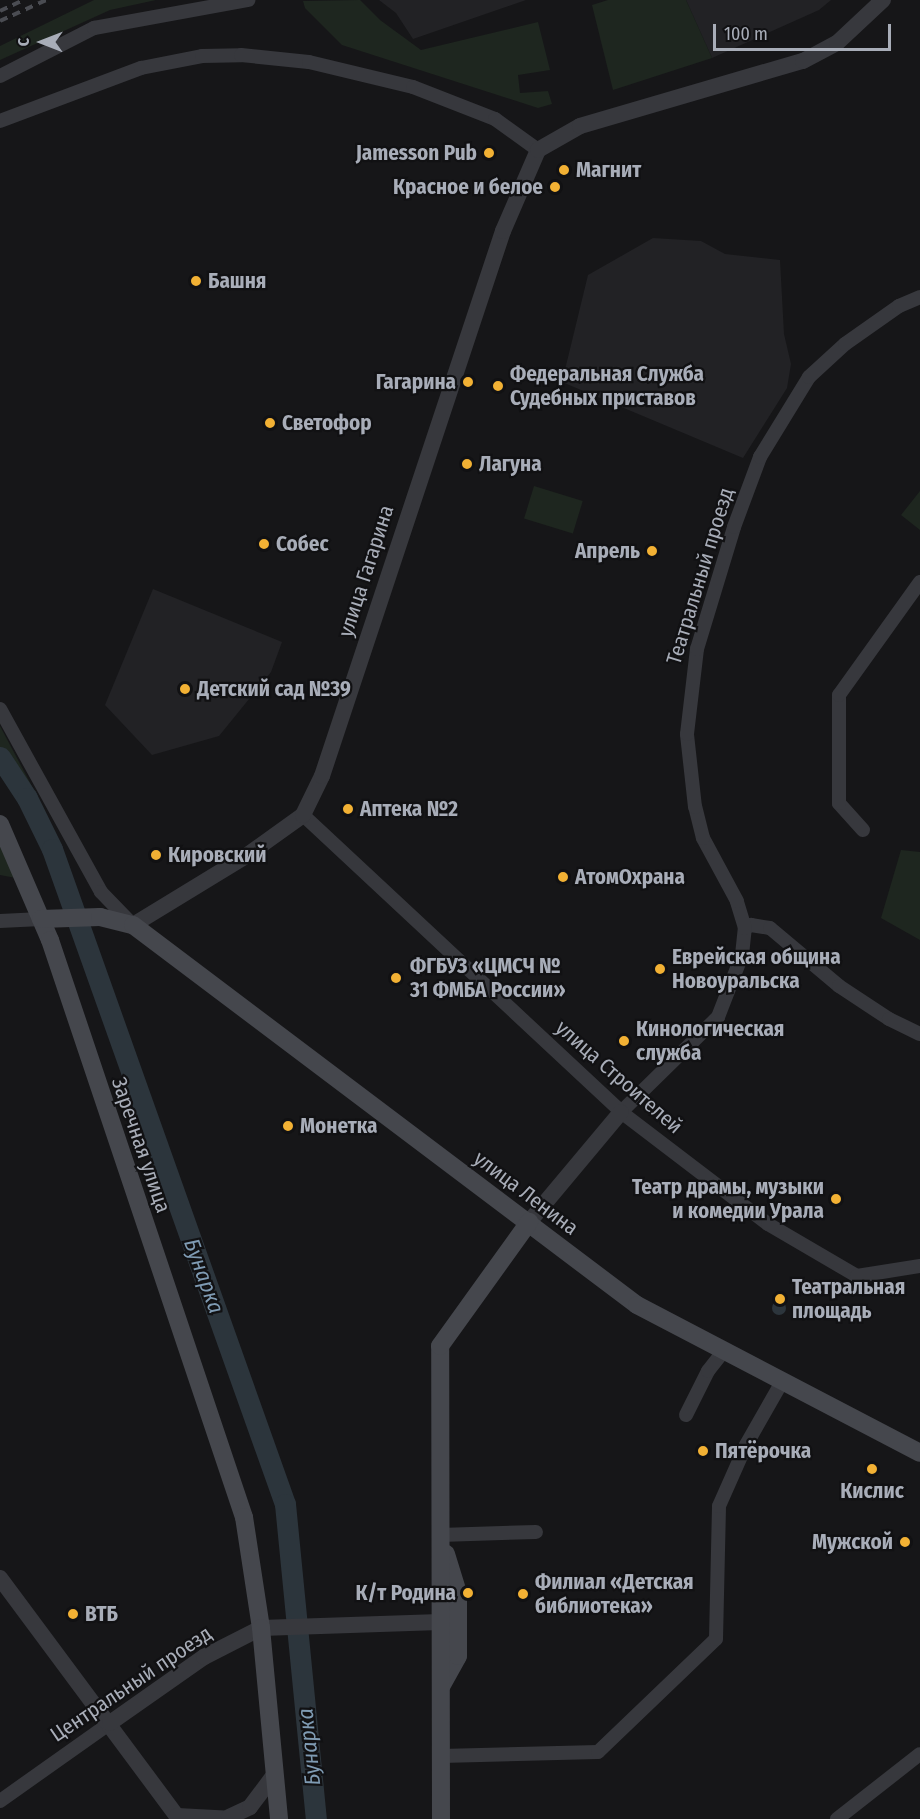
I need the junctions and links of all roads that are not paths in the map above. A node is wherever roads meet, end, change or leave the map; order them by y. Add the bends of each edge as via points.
1 (248, 0) edge
2 (883, 0) edge
3 (892, 0) edge
4 (859, 24) junction
5 (0, 76) edge
6 (0, 121) edge
7 (538, 150) junction
8 (920, 297) edge
9 (920, 582) edge
10 (0, 709) edge
11 (303, 815) junction
12 (0, 824) edge
13 (863, 830) dead end
14 (49, 919) junction
15 (0, 921) edge
16 (133, 925) junction
17 (744, 928) junction
18 (920, 1034) edge
19 (621, 1112) junction
20 (529, 1222) junction
21 (920, 1266) edge
22 (723, 1352) junction
23 (782, 1382) junction
24 (686, 1415) dead end
25 (920, 1453) edge
26 (536, 1532) dead end
27 (440, 1535) junction
28 (0, 1578) edge
29 (440, 1622) junction
30 (261, 1628) junction
31 (441, 1687) junction
32 (110, 1724) junction
33 (920, 1754) edge
34 (441, 1756) junction
35 (273, 1777) junction
36 (0, 1801) edge
37 (231, 1818) edge
38 (279, 1819) edge
39 (441, 1819) edge
40 (837, 1819) edge

1 - 5 street via 94,28
2 - 4 street
3 - 4 street
4 - 7 street via 837,43 803,61 580,126
6 - 7 street via 141,68 202,56 242,55 309,62 413,87 495,119
7 - 11 street, улица Гагарина via 503,231 322,776
8 - 17 street, Театральный проезд via 899,306 845,344 809,377 760,457 700,639 689,689 688,765 703,838 737,901
9 - 13 street via 839,695 838,803
10 - 16 street via 101,892
11 - 16 street, улица Гагарина via 246,856
11 - 19 street, улица Строителей
12 - 14 main road, Заречная улица
14 - 15 street
14 - 16 main road via 88,917
14 - 30 main road, Заречная улица via 244,1517
16 - 20 main road, улица Ленина via 158,948
17 - 18 street via 770,928 839,986
17 - 19 street, Театральный проезд via 742,956 718,1017
19 - 20 street
19 - 21 street, улица Строителей via 768,1224 857,1276
20 - 22 main road, улица Ленина via 637,1305
20 - 27 main road via 440,1346
22 - 23 main road, улица Ленина
22 - 24 street via 708,1371
23 - 25 main road, улица Ленина
23 - 34 street via 746,1445 719,1506 716,1639 598,1752
26 - 27 street
27 - 29 main road
27 - 31 main road via 458,1593 458,1656
28 - 32 street
29 - 30 street, Центральный проезд
29 - 31 main road
30 - 32 street, Центральный проезд via 204,1657
30 - 35 main road, Заречная улица
31 - 34 main road
32 - 36 street, Центральный проезд
32 - 37 street via 177,1816
33 - 40 street
34 - 39 main road
35 - 37 street via 250,1807
35 - 38 main road, Заречная улица

